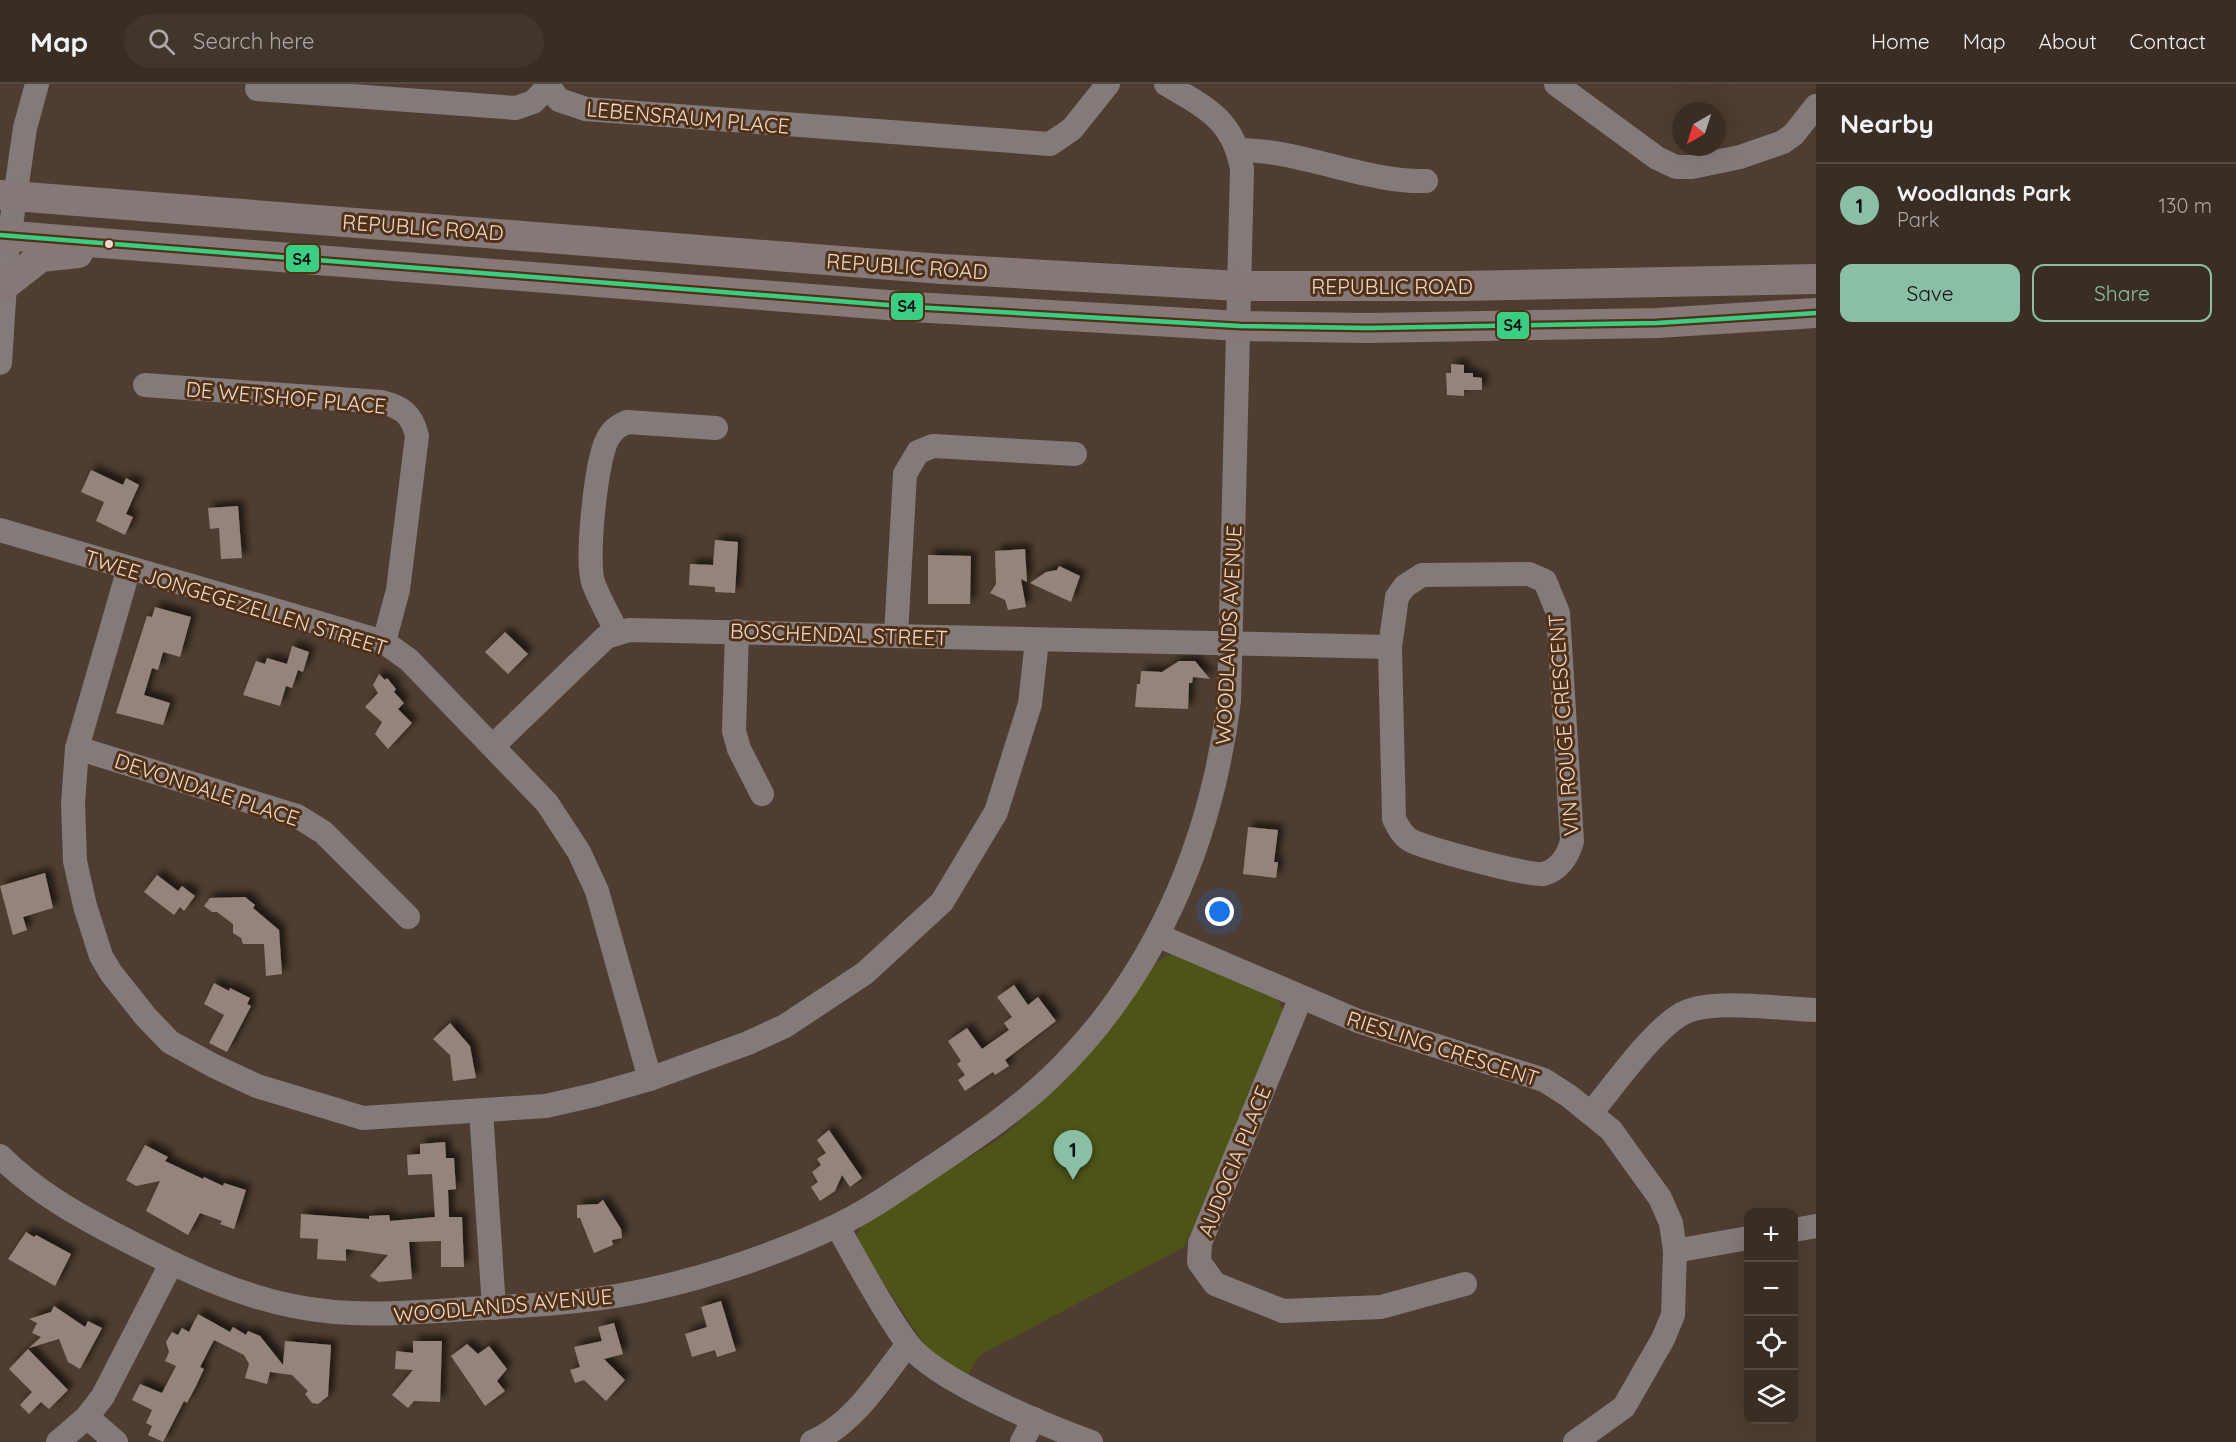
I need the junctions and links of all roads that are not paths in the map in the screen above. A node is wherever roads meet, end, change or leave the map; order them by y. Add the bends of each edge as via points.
1 (38, 84) edge
2 (1108, 84) edge
3 (1166, 84) edge
4 (1558, 85) edge
5 (548, 86) edge
6 (257, 88) dead end
7 (1816, 106) edge
8 (1239, 150) junction
9 (1426, 181) dead end
10 (8, 196) edge
11 (5, 236) edge
12 (156, 248) junction
13 (1816, 279) edge
14 (6, 285) junction
15 (1239, 286) junction
16 (1816, 313) edge
17 (1240, 326) junction
18 (0, 363) edge
19 (145, 385) dead end
20 (717, 428) dead end
21 (1075, 454) dead end
22 (0, 530) edge
23 (129, 568) junction
24 (737, 631) junction
25 (617, 633) junction
26 (896, 635) junction
27 (1036, 640) junction
28 (384, 642) junction
29 (1230, 645) junction
30 (1390, 647) junction
31 (493, 746) junction
32 (76, 748) junction
33 (762, 794) dead end
34 (408, 917) dead end
35 (1159, 936) junction
36 (1301, 997) junction
37 (1816, 1010) edge
38 (650, 1079) junction
39 (481, 1111) junction
40 (1591, 1113) junction
41 (0, 1156) edge
42 (837, 1226) junction
43 (1816, 1226) edge
44 (1798, 1229) edge
45 (1744, 1239) edge
46 (1675, 1251) junction
47 (171, 1264) junction
48 (1465, 1284) dead end
49 (494, 1308) junction
50 (908, 1344) junction
51 (87, 1418) junction
52 (1034, 1419) junction
53 (58, 1442) edge
54 (116, 1442) edge
55 (812, 1442) edge
56 (1022, 1442) edge
57 (1091, 1442) edge
58 (1575, 1442) edge

1 - 10 street
2 - 5 street, LEBENSRAUM PLACE via 1072,129 1050,144 586,109 566,104
3 - 8 street via 1212,112 1233,136
4 - 7 street via 1657,158 1692,168 1740,158 1783,142
5 - 6 street, LEBENSRAUM PLACE via 533,102 516,108
8 - 9 street
8 - 15 street, WOODLANDS AVENUE
10 - 11 street
10 - 15 main road, REPUBLIC ROAD via 942,269
11 - 12 main road, REPUBLIC ROAD
11 - 14 street
12 - 14 main road via 47,255
12 - 17 main road, REPUBLIC ROAD via 913,307
13 - 15 main road, REPUBLIC ROAD
14 - 18 street
15 - 17 street, WOODLANDS AVENUE
16 - 17 main road, REPUBLIC ROAD via 1578,325
17 - 29 street, WOODLANDS AVENUE
19 - 28 street, DE WETSHOF PLACE via 381,402 405,411 417,436 398,590
20 - 25 street via 627,422 615,427 607,440 600,458 590,562 594,582
21 - 26 street via 933,446 913,457 905,474
22 - 23 street, TWEE JONGEGEZELLEN STREET
23 - 28 street, TWEE JONGEGEZELLEN STREET
23 - 32 street
24 - 25 street, BOSCHENDAL STREET
24 - 26 street, BOSCHENDAL STREET
24 - 33 street via 734,731
25 - 31 street, BOSCHENDAL STREET via 606,637 584,657
26 - 27 street, BOSCHENDAL STREET
27 - 29 street, BOSCHENDAL STREET
27 - 38 street via 1030,704 996,812 951,888 930,915 865,973 785,1026
28 - 31 street, TWEE JONGEGEZELLEN STREET via 409,660
29 - 30 street
29 - 35 street, WOODLANDS AVENUE via 1228,701 1217,778 1198,845
30 - 30 street, VIN ROUGE CRESCENT via 1397,597 1422,575 1529,574 1545,581 1558,613 1572,841 1557,868 1535,876 1417,843 1400,831 1394,819
31 - 38 street, TWEE JONGEGEZELLEN STREET via 547,803 591,874
32 - 34 street, DEVONDALE PLACE via 297,816 323,832
32 - 39 street via 75,861 84,906 111,974 158,1031 214,1066 257,1086 349,1115 372,1118
35 - 36 street, RIESLING CRESCENT
35 - 42 street, WOODLANDS AVENUE via 1110,1010 1049,1079 995,1125
36 - 40 street, RIESLING CRESCENT via 1425,1044 1531,1074
36 - 48 street, AUDOCIA PLACE via 1200,1243 1199,1262 1215,1284 1272,1308 1295,1312 1381,1307
37 - 40 street via 1715,1005 1688,1011 1666,1025
38 - 39 street via 567,1102
39 - 49 street
40 - 46 street, RIESLING CRESCENT via 1611,1130 1660,1198 1671,1223
41 - 47 street, WOODLANDS AVENUE via 42,1194
42 - 49 street, WOODLANDS AVENUE via 730,1268 618,1296
42 - 50 street
43 - 44 street
45 - 46 street
46 - 58 street, RIESLING CRESCENT via 1673,1315 1663,1339 1624,1407
47 - 49 street, WOODLANDS AVENUE via 230,1289 292,1306 381,1315
47 - 51 street via 103,1396
50 - 52 street via 927,1363 952,1379
50 - 55 street via 850,1417
51 - 53 street
51 - 54 street
52 - 56 street
52 - 57 street

